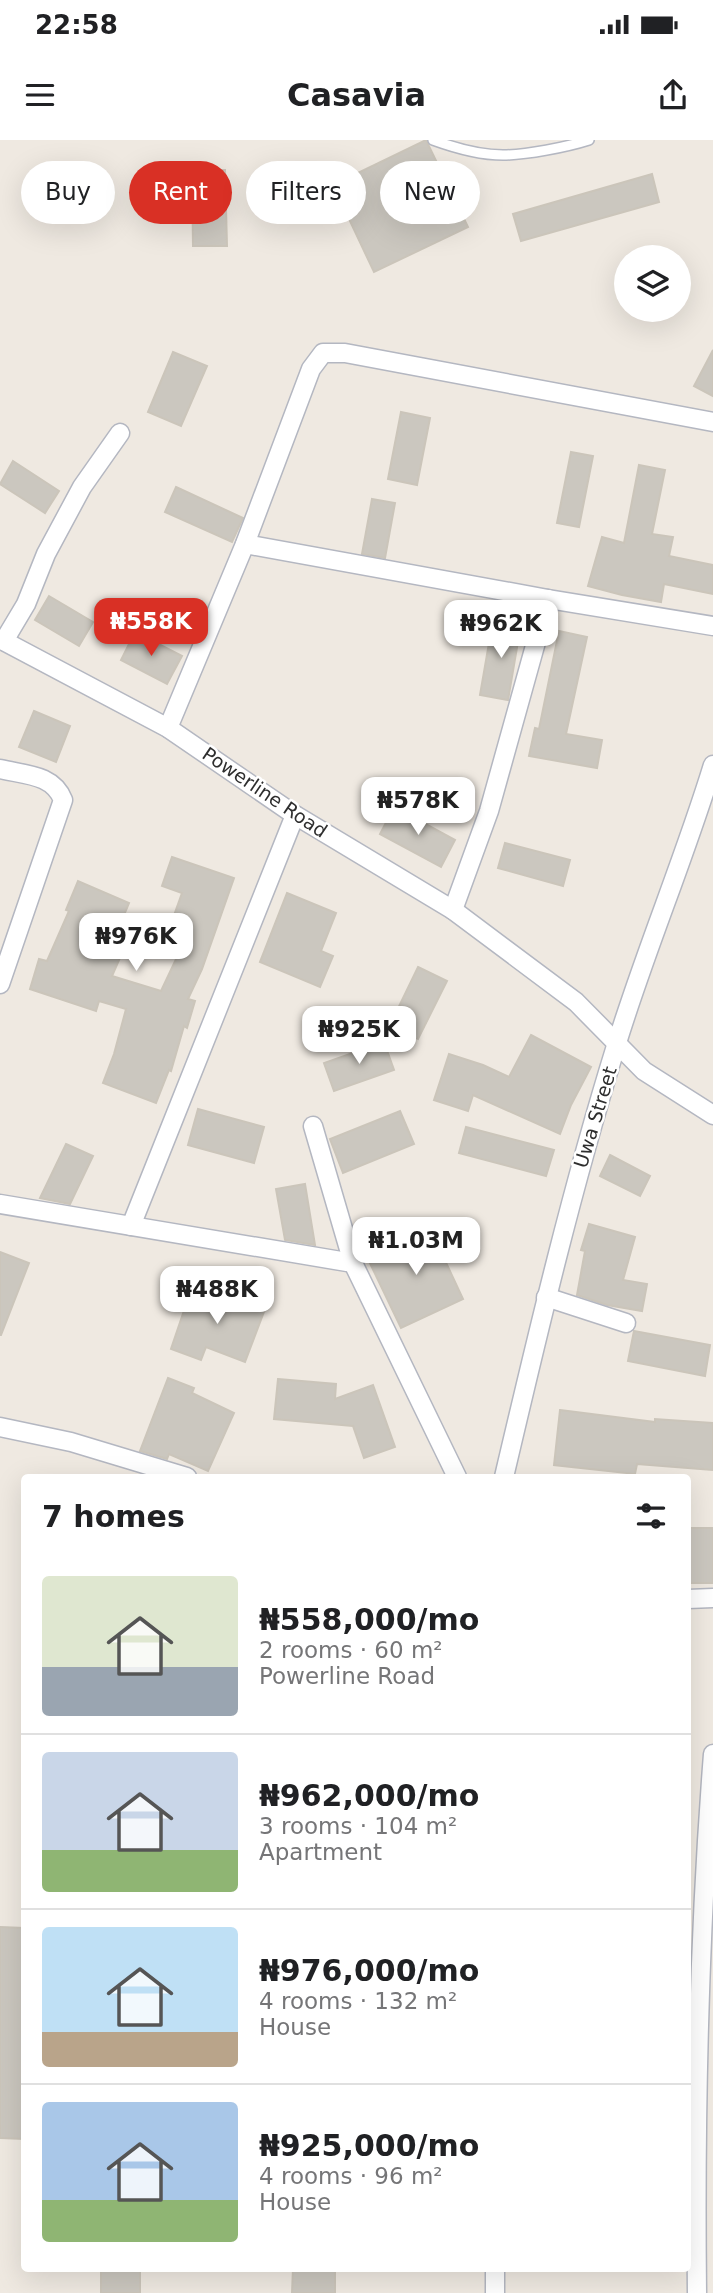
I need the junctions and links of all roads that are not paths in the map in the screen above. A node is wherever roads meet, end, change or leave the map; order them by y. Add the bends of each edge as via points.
1 (433, 140) edge
2 (589, 140) edge
3 (713, 422) edge
4 (120, 433) dead end
5 (245, 544) junction
6 (548, 599) junction
7 (713, 626) edge
8 (2, 640) edge
9 (168, 728) junction
10 (713, 765) edge
11 (0, 769) edge
12 (295, 815) junction
13 (453, 910) junction
14 (6, 953) edge
15 (0, 984) edge
16 (617, 1042) junction
17 (713, 1115) edge
18 (313, 1126) dead end
19 (0, 1204) edge
20 (131, 1226) junction
21 (353, 1263) junction
22 (546, 1297) junction
23 (626, 1323) dead end
24 (0, 1427) edge
25 (177, 1474) edge
26 (456, 1474) edge
27 (505, 1474) edge
28 (713, 1598) edge
29 (691, 1599) edge
30 (713, 1754) edge
31 (699, 2212) edge
32 (495, 2272) edge
33 (495, 2293) edge
34 (697, 2293) edge

1 - 2 lane via 503,155
3 - 5 street via 345,353 323,353 311,369
4 - 8 street via 82,487 46,554 26,604
5 - 6 street
5 - 9 street
6 - 7 street
6 - 13 street via 489,811
8 - 9 street, Powerline Road
9 - 12 street, Powerline Road
10 - 16 street, Uwa Street
11 - 14 street via 43,779 58,787 63,800
12 - 13 street, Powerline Road
12 - 20 street
13 - 16 street, Powerline Road via 576,1002
14 - 15 street
16 - 17 street, Powerline Road via 644,1071
16 - 22 street, Uwa Street
18 - 21 street
19 - 20 street
20 - 21 street
21 - 26 street
22 - 23 street
22 - 27 street, Uwa Street
24 - 25 street via 71,1442
28 - 29 street
30 - 31 street via 702,1885
31 - 34 street
32 - 33 street

